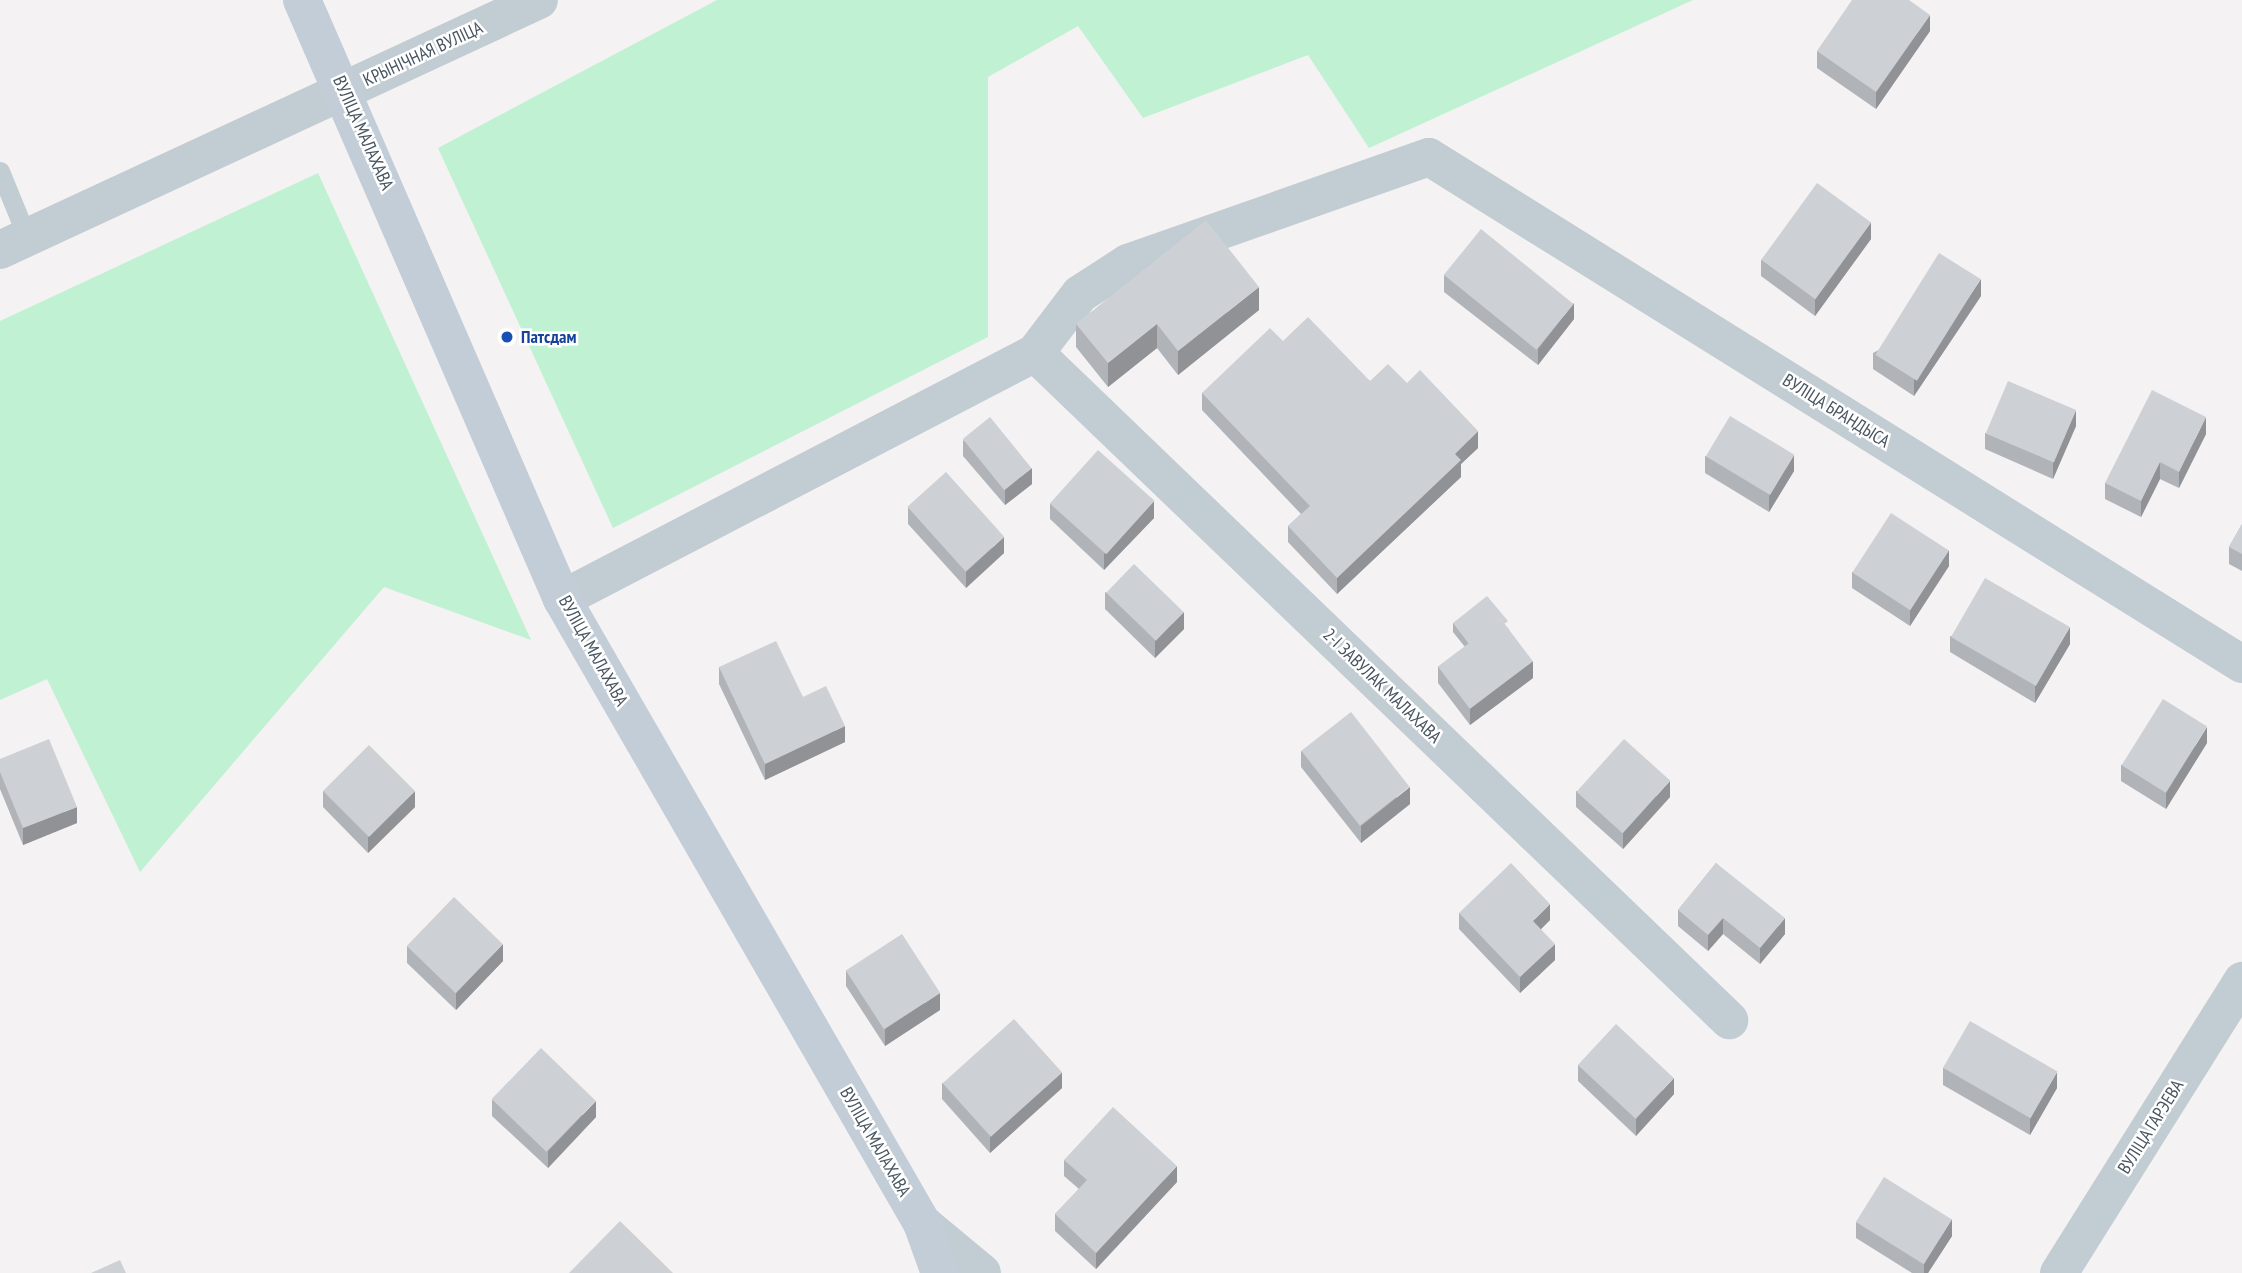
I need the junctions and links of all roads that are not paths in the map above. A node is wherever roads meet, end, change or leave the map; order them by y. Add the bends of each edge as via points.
1 (302, 0) edge
2 (539, 0) edge
3 (345, 90) junction
4 (0, 171) edge
5 (13, 243) edge
6 (1035, 353) junction
7 (562, 599) junction
8 (2242, 664) edge
9 (2242, 981) edge
10 (1729, 1020) dead end
11 (922, 1223) junction
12 (940, 1273) edge
13 (982, 1273) edge
14 (2059, 1273) edge

1 - 3 street, ВУЛІЦА МАЛАХАВА
2 - 3 street, КРЫНІЧНАЯ ВУЛІЦА
3 - 5 street, КРЫНІЧНАЯ ВУЛІЦА
3 - 7 street, ВУЛІЦА МАЛАХАВА
4 - 5 lane
6 - 7 street
6 - 8 street, ВУЛІЦА БРАНДЫСА via 1080,294 1128,263 1429,157
6 - 10 street, 2-І ЗАВУЛАК МАЛАХАВА
7 - 11 street, ВУЛІЦА МАЛАХАВА
9 - 14 street, ВУЛІЦА ГАРЭЕВА
11 - 12 street, ВУЛІЦА МАЛАХАВА
11 - 13 street

